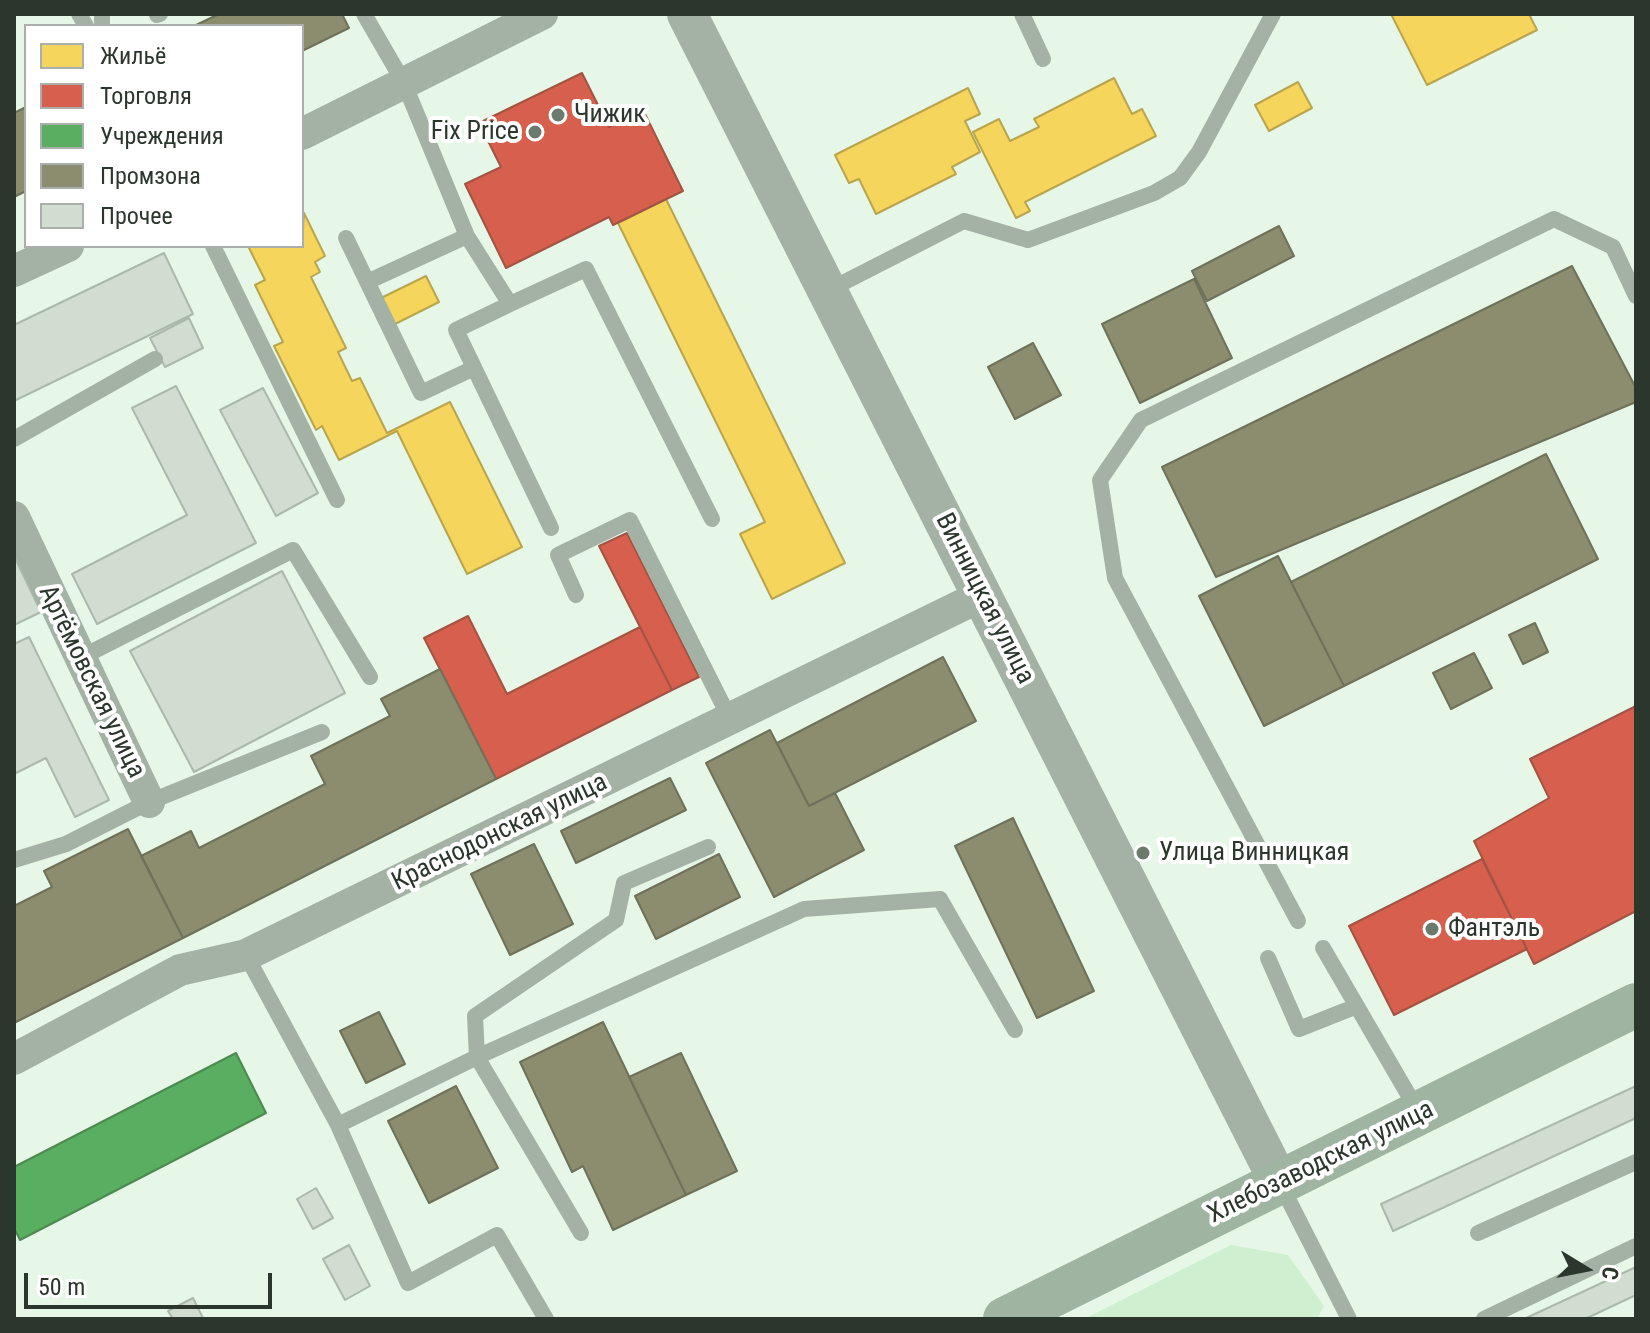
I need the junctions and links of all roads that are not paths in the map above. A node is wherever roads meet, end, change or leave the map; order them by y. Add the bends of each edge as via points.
1 (364, 14) edge
2 (542, 14) edge
3 (687, 14) edge
4 (1022, 14) edge
5 (1273, 14) edge
6 (1043, 59) dead end
7 (404, 83) junction
8 (304, 133) edge
9 (467, 236) junction
10 (346, 238) dead end
11 (64, 248) edge
12 (214, 248) edge
13 (14, 271) edge
14 (367, 282) junction
15 (826, 292) junction
16 (1636, 296) edge
17 (510, 304) junction
18 (155, 359) dead end
19 (474, 368) junction
20 (14, 439) edge
21 (337, 500) dead end
22 (14, 517) edge
23 (712, 519) dead end
24 (551, 528) dead end
25 (576, 595) dead end
26 (983, 595) junction
27 (78, 659) junction
28 (370, 677) dead end
29 (731, 721) junction
30 (322, 732) dead end
31 (149, 802) junction
32 (708, 847) dead end
33 (14, 860) edge
34 (1298, 921) dead end
35 (1323, 948) dead end
36 (246, 955) junction
37 (1268, 958) dead end
38 (1636, 1005) edge
39 (1357, 1006) junction
40 (1015, 1030) dead end
41 (477, 1057) junction
42 (14, 1059) edge
43 (1420, 1115) junction
44 (338, 1125) junction
45 (1636, 1162) edge
46 (1280, 1184) junction
47 (581, 1233) dead end
48 (1478, 1233) dead end
49 (1636, 1246) edge
50 (546, 1319) edge
51 (1005, 1319) edge
52 (1349, 1319) edge
53 (1484, 1319) edge

1 - 7 lane
2 - 7 street
3 - 15 street, Винницкая улица
4 - 6 lane
5 - 15 lane via 1180,178 1154,193 1028,240 964,221
7 - 8 street
7 - 9 lane
9 - 14 lane
9 - 17 lane
10 - 14 lane
11 - 13 street
12 - 21 lane
14 - 19 lane via 421,393
15 - 26 street, Винницкая улица
16 - 34 lane via 1613,247 1554,219 1141,420 1100,480 1115,578
17 - 19 lane via 456,330
17 - 23 lane via 586,269
18 - 20 lane
19 - 24 lane
22 - 27 street, Артёмовская улица
25 - 29 lane via 558,555 630,520
26 - 29 street, Краснодонская улица
26 - 46 street, Винницкая улица
27 - 28 lane via 293,550
27 - 31 street, Артёмовская улица
29 - 36 street, Краснодонская улица
30 - 31 lane
31 - 33 lane via 66,844
32 - 41 lane via 624,883 616,920 475,1016
35 - 39 lane
36 - 42 street, Краснодонская улица via 180,970
36 - 44 lane
37 - 39 lane via 1299,1029
38 - 43 main road, Хлебозаводская улица
39 - 43 lane
40 - 41 lane via 940,899 804,909
41 - 44 lane
41 - 47 lane
43 - 46 main road, Хлебозаводская улица
44 - 50 lane via 408,1283 497,1235
45 - 48 lane
46 - 51 main road, Хлебозаводская улица
46 - 52 lane
49 - 53 lane

